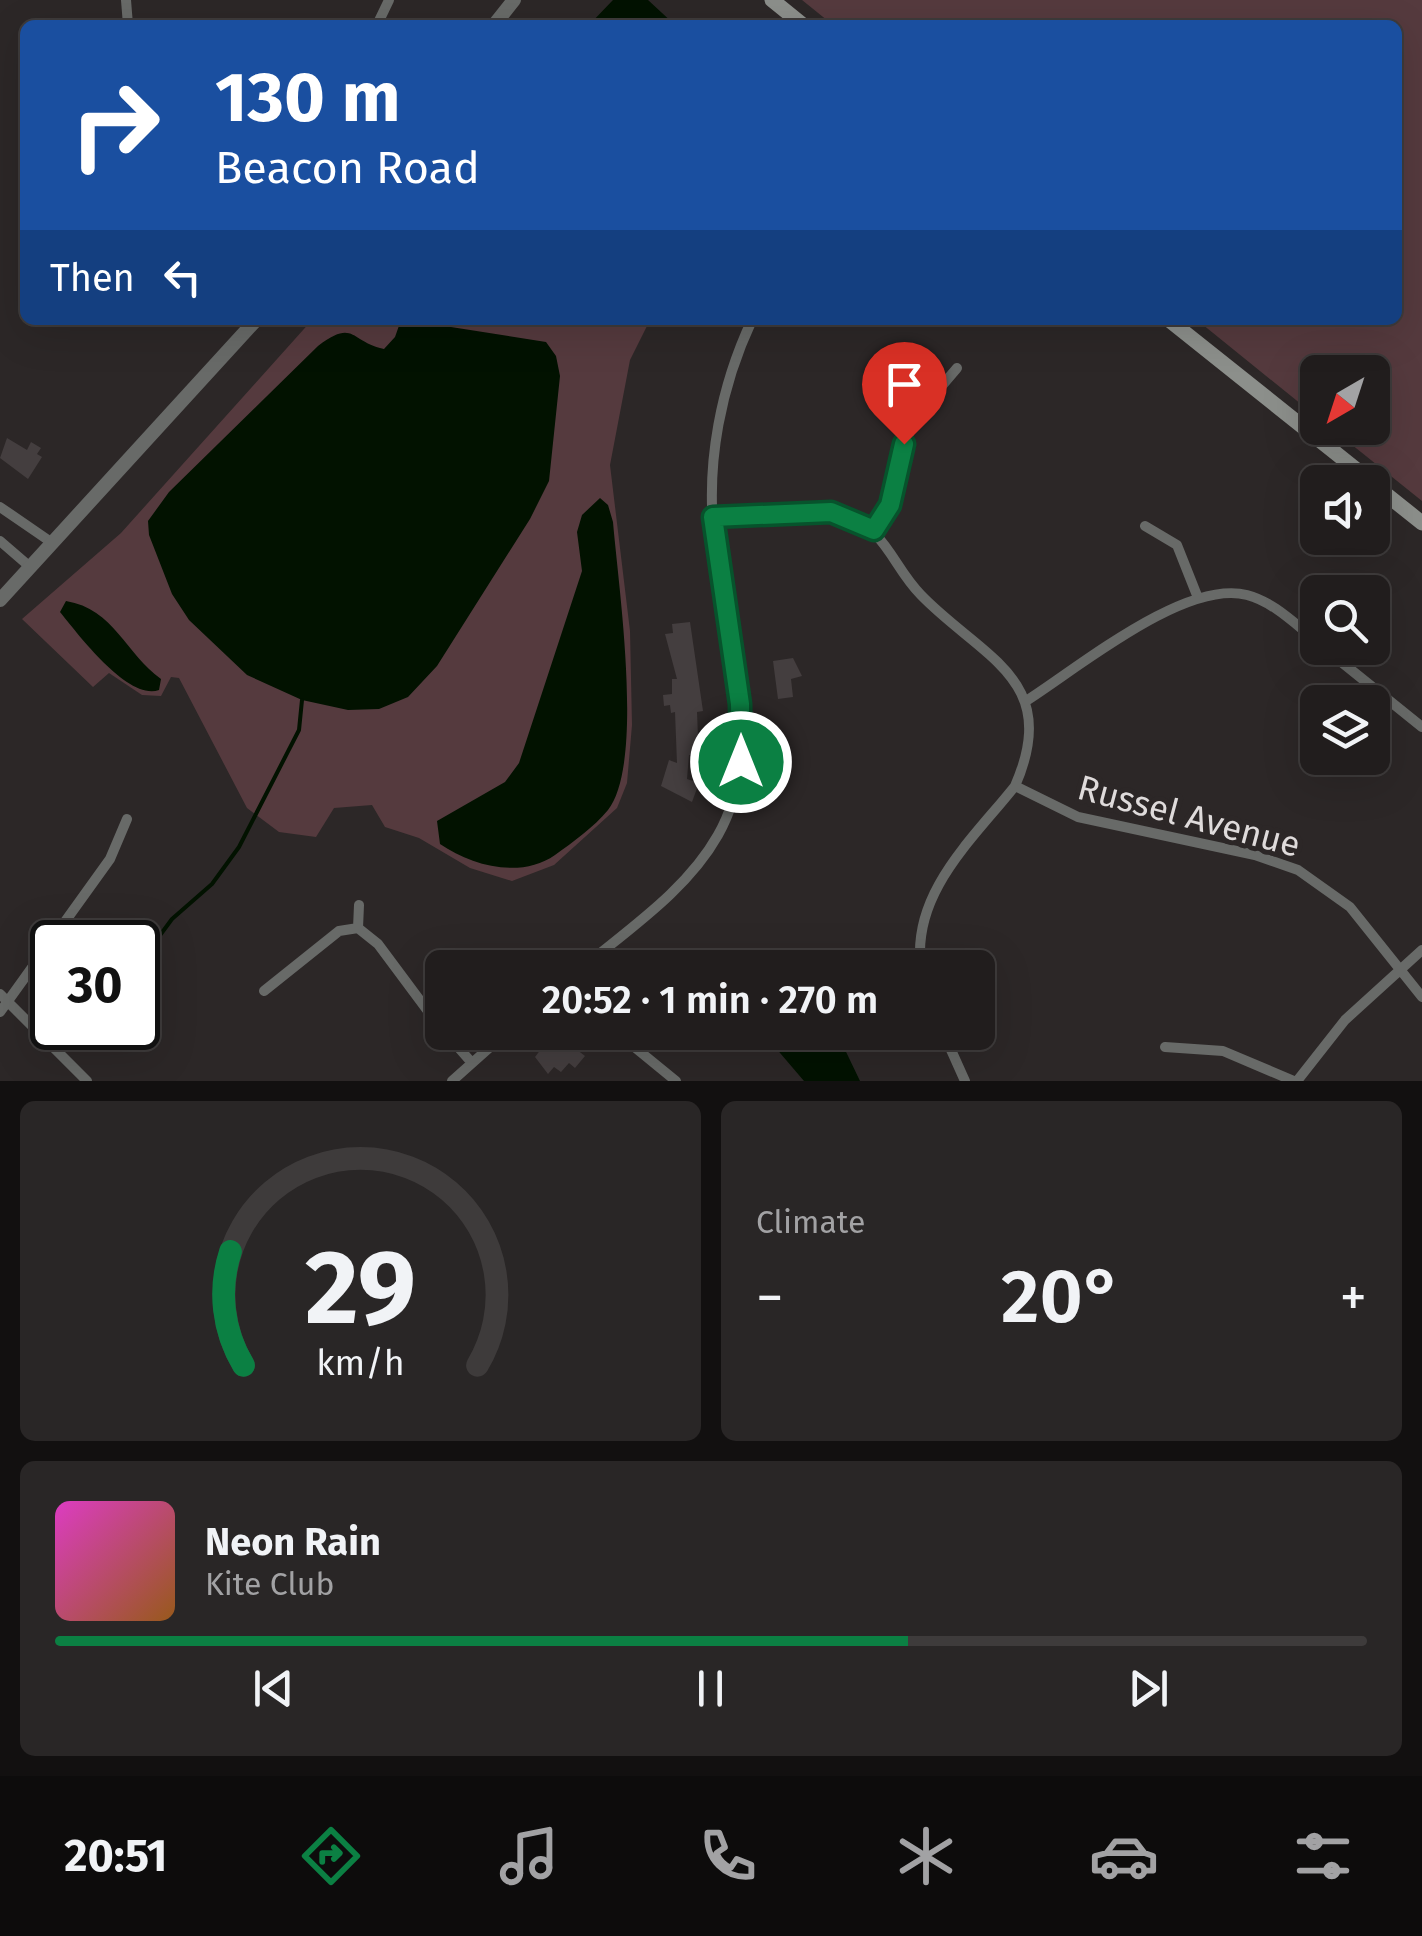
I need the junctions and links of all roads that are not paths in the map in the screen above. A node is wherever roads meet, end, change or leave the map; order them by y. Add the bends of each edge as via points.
1 (514, 0) edge
2 (772, 0) edge
3 (498, 20) edge
4 (797, 20) edge
5 (252, 325) edge
6 (750, 325) edge
7 (1175, 325) edge
8 (957, 368) dead end
9 (1350, 465) edge
10 (1390, 497) edge
11 (0, 507) edge
12 (713, 517) junction
13 (1422, 522) edge
14 (1145, 526) dead end
15 (874, 530) junction
16 (0, 541) edge
17 (51, 542) junction
18 (29, 566) junction
19 (1198, 598) junction
20 (0, 600) edge
21 (1300, 628) edge
22 (1345, 665) edge
23 (1026, 700) junction
24 (1422, 727) edge
25 (1016, 786) junction
26 (127, 819) dead end
27 (359, 904) dead end
28 (358, 928) junction
29 (602, 950) edge
30 (920, 950) edge
31 (1422, 950) edge
32 (1401, 970) junction
33 (264, 990) dead end
34 (1422, 997) edge
35 (4, 998) edge
36 (425, 1006) edge
37 (0, 1012) edge
38 (1165, 1047) dead end
39 (461, 1050) edge
40 (487, 1050) edge
41 (638, 1050) edge
42 (952, 1050) edge
43 (472, 1063) junction
44 (87, 1081) edge
45 (452, 1081) edge
46 (676, 1081) edge
47 (965, 1081) edge
48 (1295, 1081) edge

1 - 3 street
2 - 4 main road
5 - 17 street
6 - 12 street via 720,416
7 - 9 main road
8 - 15 street via 912,427 890,505
10 - 13 main road
11 - 17 street
12 - 15 street via 831,512
12 - 29 street via 740,704 736,790 718,835 693,870
14 - 19 street via 1177,545
15 - 23 street via 920,594 1006,666
16 - 18 street
17 - 18 street
18 - 20 street
19 - 21 street via 1249,595
19 - 23 street
22 - 24 street
23 - 25 street via 1029,748
25 - 30 street via 932,895
25 - 32 street, Russel Avenue via 1078,817 1255,854 1298,870 1350,907
26 - 35 street via 110,859
27 - 28 street
28 - 33 street via 339,931
28 - 36 street
31 - 32 street
32 - 34 street, Russel Avenue
32 - 48 street via 1337,1029
35 - 37 street
35 - 44 street
38 - 48 street via 1201,1046 1242,1056
39 - 43 street
40 - 43 street
41 - 46 street
42 - 47 street
43 - 45 street

